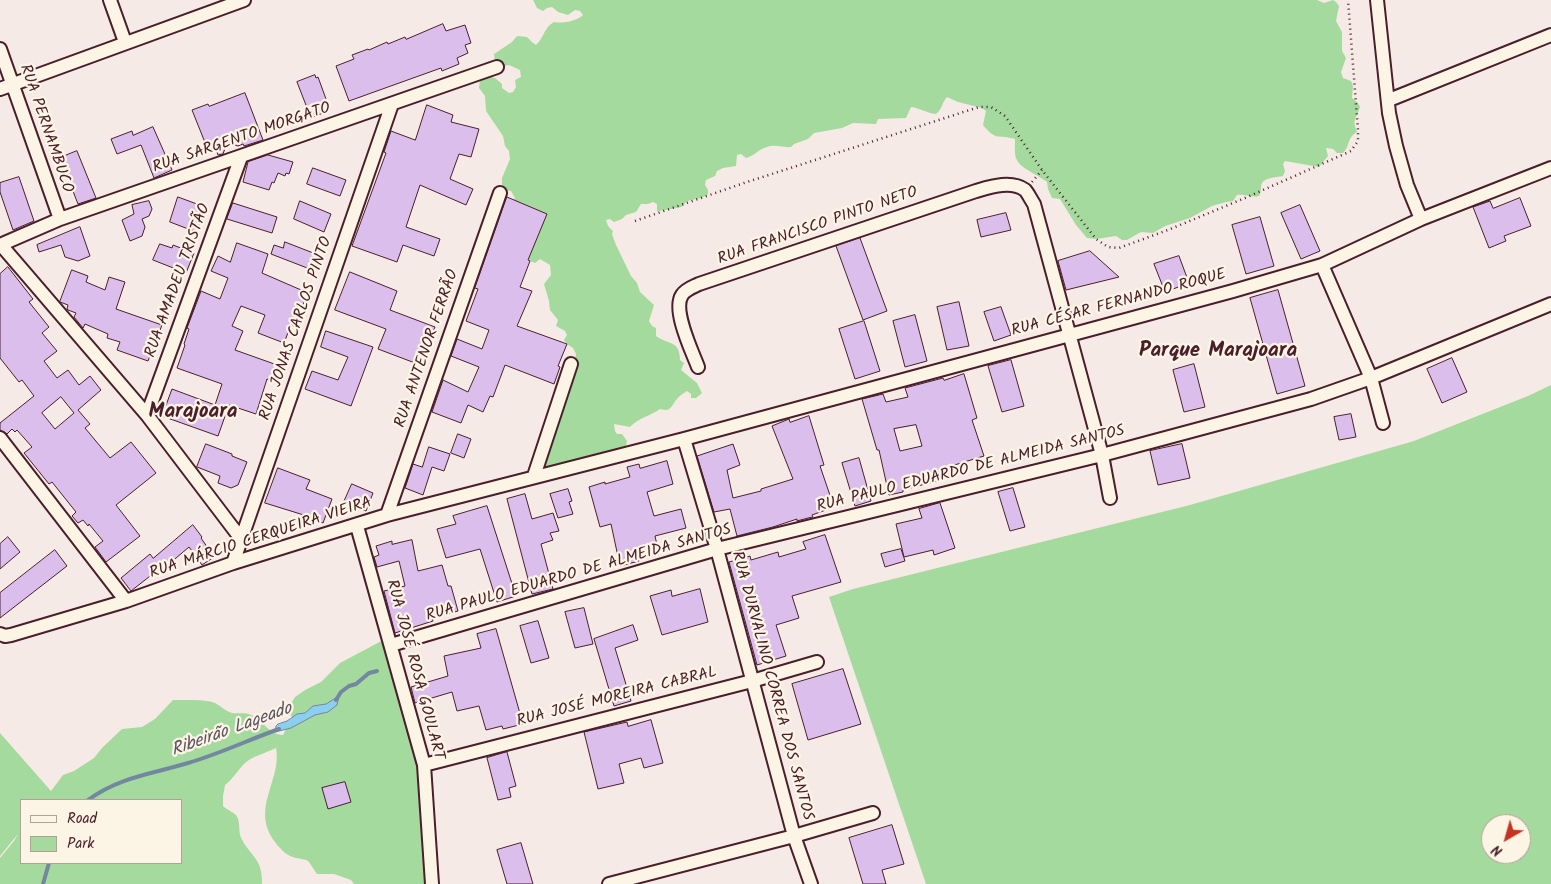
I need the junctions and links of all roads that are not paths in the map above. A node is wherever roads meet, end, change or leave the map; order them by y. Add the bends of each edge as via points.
1 (110, 0) edge
2 (244, 0) edge
3 (1376, 0) edge
4 (1551, 35) edge
5 (125, 42) junction
6 (0, 49) edge
7 (496, 66) dead end
8 (6, 87) edge
9 (1388, 100) junction
10 (392, 104) junction
11 (240, 157) junction
12 (1551, 168) edge
13 (500, 193) dead end
14 (60, 219) junction
15 (1421, 219) junction
16 (0, 245) edge
17 (1322, 265) junction
18 (1551, 304) edge
19 (1069, 334) junction
20 (571, 364) dead end
21 (698, 368) dead end
22 (1371, 378) junction
23 (148, 415) junction
24 (1383, 423) dead end
25 (0, 438) edge
26 (684, 439) junction
27 (1102, 455) junction
28 (534, 476) junction
29 (1110, 498) dead end
30 (387, 516) junction
31 (357, 526) junction
32 (242, 540) junction
33 (717, 549) junction
34 (233, 563) junction
35 (126, 601) junction
36 (0, 634) edge
37 (391, 645) junction
38 (818, 662) dead end
39 (752, 681) junction
40 (424, 765) junction
41 (873, 813) dead end
42 (794, 836) junction
43 (432, 884) edge
44 (612, 884) edge
45 (811, 884) edge

1 - 5 street
2 - 5 street
3 - 9 street
4 - 9 street
5 - 8 street
6 - 8 street, RUA PERNAMBUCO
7 - 10 street, RUA SARGENTO MORGATO
8 - 14 street, RUA PERNAMBUCO
9 - 15 street via 1396,146
10 - 11 street, RUA SARGENTO MORGATO
10 - 32 street, RUA JONAS CARLOS PINTO
11 - 14 street, RUA SARGENTO MORGATO
11 - 23 street, RUA AMADEU TRISTÃO
12 - 15 street, RUA CÉSAR FERNANDO ROQUE
13 - 30 street, RUA ANTENOR FERRÃO
14 - 16 street, RUA SARGENTO MORGATO
15 - 17 street, RUA CÉSAR FERNANDO ROQUE
16 - 23 street
17 - 19 street, RUA CÉSAR FERNANDO ROQUE
17 - 22 street
18 - 22 street, RUA PAULO EDUARDO DE ALMEIDA SANTOS
19 - 21 street, RUA FRANCISCO PINTO NETO via 1034,204 1025,190 996,185 692,287 683,293 679,308
19 - 26 street, RUA CÉSAR FERNANDO ROQUE
19 - 27 street
20 - 28 street
22 - 24 street
22 - 27 street, RUA PAULO EDUARDO DE ALMEIDA SANTOS via 1311,399
23 - 32 street
25 - 35 street
26 - 28 street, RUA MÁRCIO CERQUEIRA VIEIRA
26 - 33 street, RUA DURVALINO CORREA DOS SANTOS
27 - 29 street
27 - 33 street, RUA PAULO EDUARDO DE ALMEIDA SANTOS
28 - 30 street, RUA MÁRCIO CERQUEIRA VIEIRA
30 - 31 street, RUA MÁRCIO CERQUEIRA VIEIRA
31 - 34 street, RUA MÁRCIO CERQUEIRA VIEIRA
31 - 37 street, RUA JOSÉ ROSA GOULART
32 - 34 street, RUA JONAS CARLOS PINTO
33 - 37 street, RUA PAULO EDUARDO DE ALMEIDA SANTOS
33 - 39 street, RUA DURVALINO CORREA DOS SANTOS
34 - 35 street, RUA MÁRCIO CERQUEIRA VIEIRA
35 - 36 street, RUA MÁRCIO CERQUEIRA VIEIRA via 11,635
37 - 40 street, RUA JOSÉ ROSA GOULART
38 - 39 street, RUA JOSÉ MOREIRA CABRAL
39 - 40 street, RUA JOSÉ MOREIRA CABRAL
39 - 42 street, RUA DURVALINO CORREA DOS SANTOS
40 - 43 street, RUA JOSÉ ROSA GOULART
41 - 42 street
42 - 44 street
42 - 45 street, RUA DURVALINO CORREA DOS SANTOS

